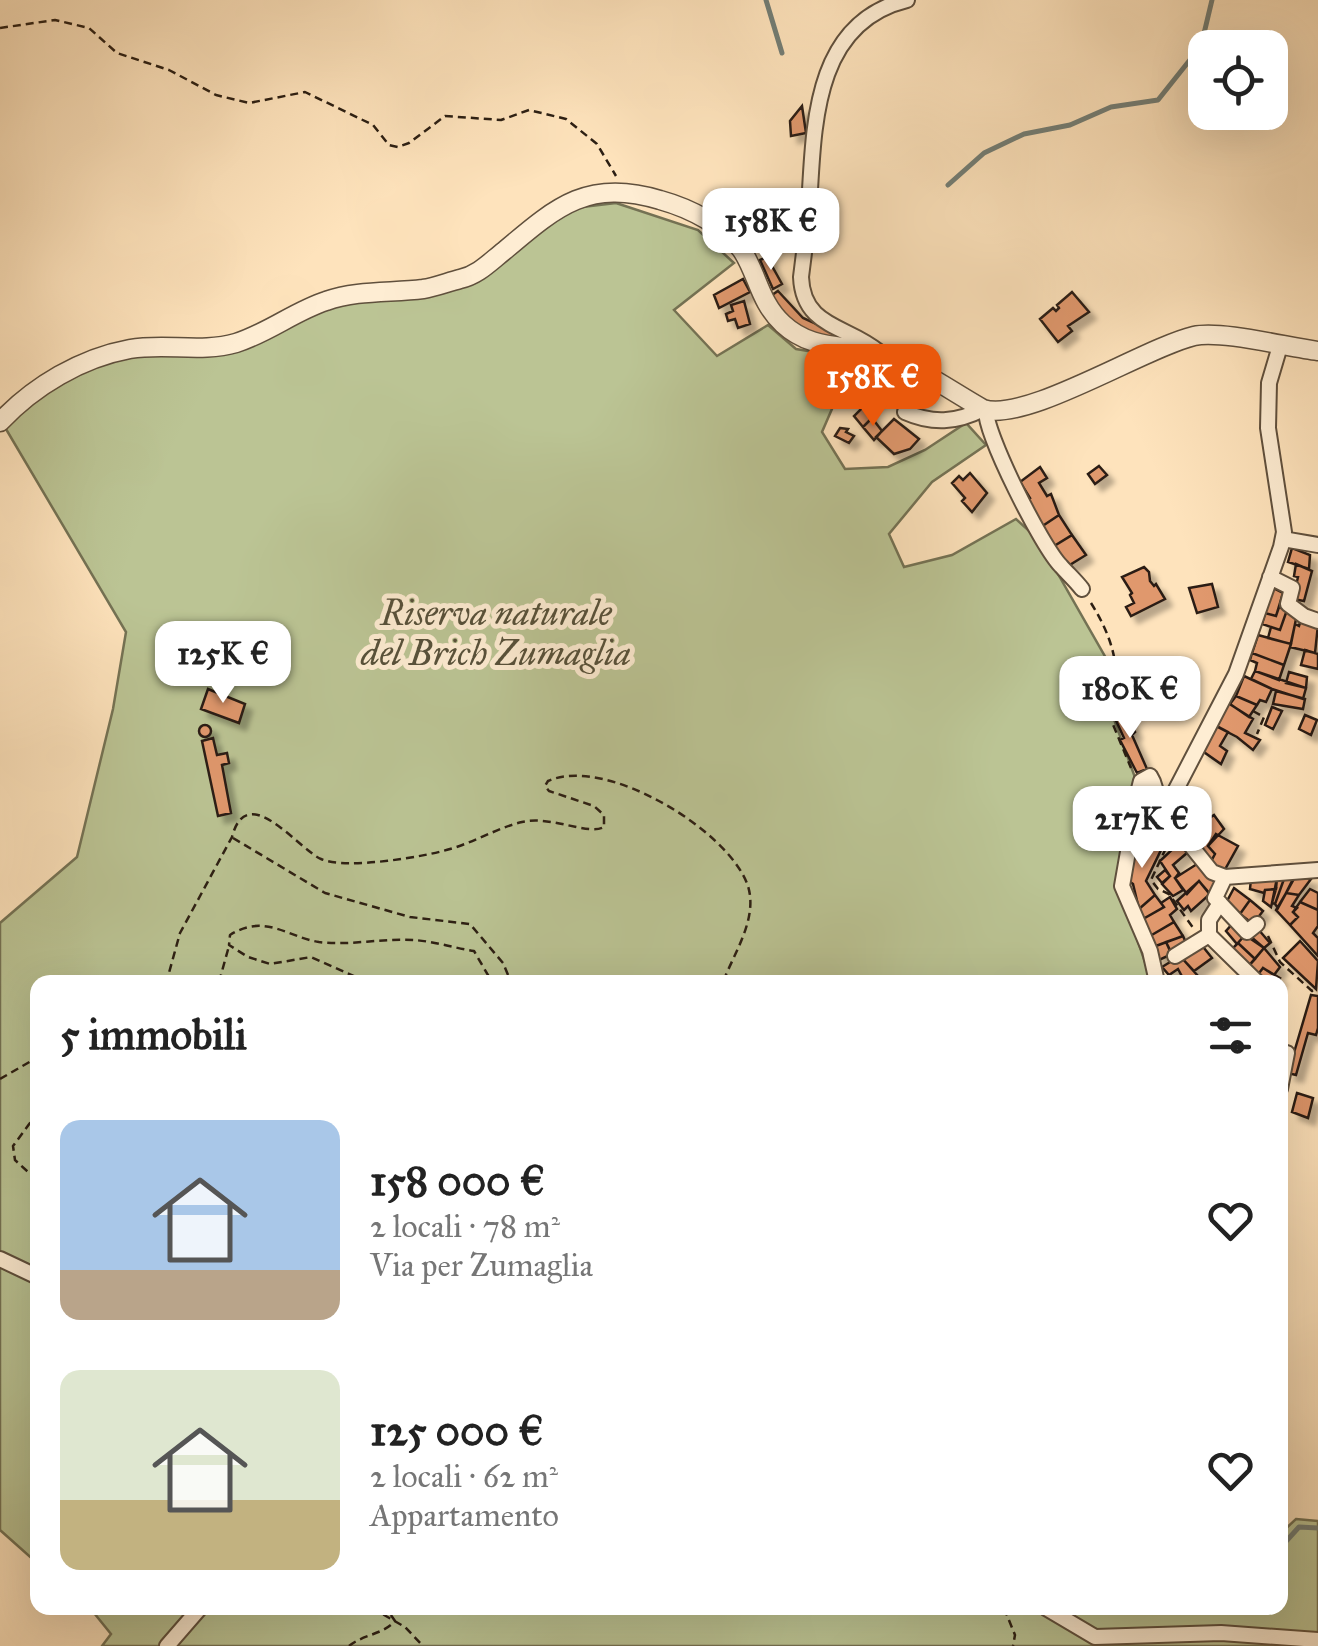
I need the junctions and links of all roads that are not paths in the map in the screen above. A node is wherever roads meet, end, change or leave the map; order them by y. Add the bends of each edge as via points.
1 (907, 0) edge
2 (1280, 346) junction
3 (1318, 351) edge
4 (884, 355) junction
5 (984, 409) junction
6 (905, 412) dead end
7 (0, 422) edge
8 (1282, 539) junction
9 (1318, 545) edge
10 (1270, 577) junction
11 (1082, 590) road end
12 (1318, 620) edge
13 (1177, 836) junction
14 (1318, 870) edge
15 (1224, 877) junction
16 (1220, 903) junction
17 (1257, 924) road end
18 (1209, 935) junction
19 (1175, 956) dead end
20 (1155, 975) edge
21 (1250, 975) edge
22 (0, 1258) edge
23 (30, 1274) edge
24 (194, 1615) edge
25 (1057, 1615) edge
26 (1318, 1640) edge
27 (167, 1646) edge

1 - 4 street via 860,21 824,82 812,140 801,276 813,314
2 - 3 street
2 - 5 street via 1199,335 1030,404
2 - 8 street via 1268,383 1268,428
4 - 5 street
4 - 7 street via 799,337 757,287 742,250 720,230 659,199 628,194 576,198 555,208 470,277 324,301 238,342 131,349 84,363 20,400
5 - 6 street via 928,422
5 - 11 street via 1024,504
8 - 9 street
8 - 10 street
10 - 12 street via 1292,588 1288,604
10 - 13 street via 1236,674 1170,801
13 - 15 street
13 - 20 street via 1157,816 1150,776 1141,781 1122,886
14 - 15 street
15 - 16 street via 1215,898
16 - 17 street via 1247,932
16 - 18 street
18 - 19 street
18 - 21 street
22 - 23 street
24 - 27 street
25 - 26 street via 1096,1637 1222,1633

